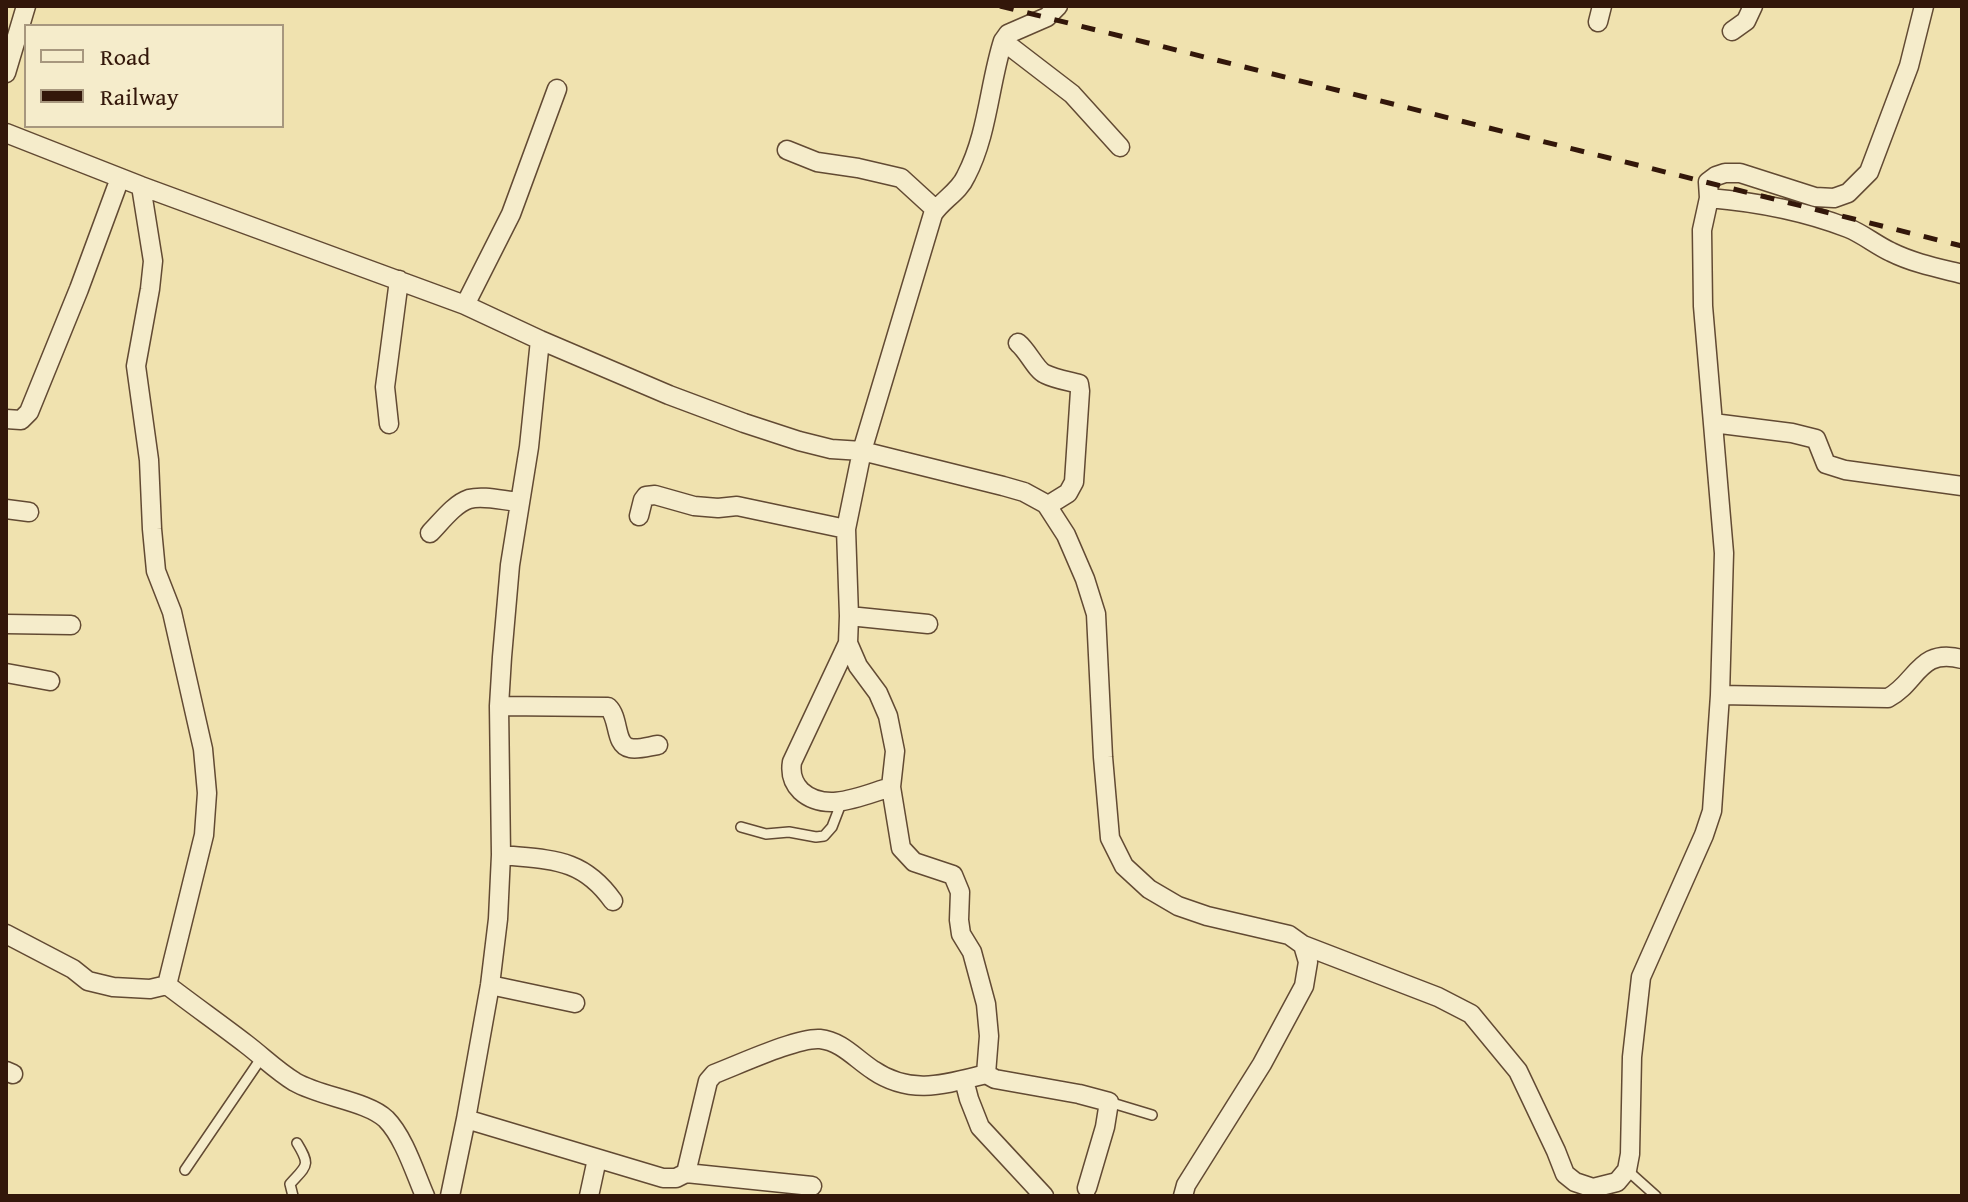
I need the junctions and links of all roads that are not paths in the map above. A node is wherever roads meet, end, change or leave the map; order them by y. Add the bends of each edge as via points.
1 (26, 6) edge
2 (1058, 6) edge
3 (1753, 6) edge
4 (1924, 6) edge
5 (1732, 31) dead end
6 (1003, 41) junction
7 (6, 73) edge
8 (557, 89) dead end
9 (6, 133) edge
10 (1120, 147) dead end
11 (787, 150) dead end
12 (120, 178) junction
13 (141, 186) junction
14 (1709, 198) junction
15 (936, 210) junction
16 (1962, 274) edge
17 (399, 280) junction
18 (465, 305) junction
19 (540, 340) junction
20 (1018, 343) dead end
21 (6, 419) edge
22 (1713, 423) junction
23 (389, 424) dead end
24 (862, 451) junction
25 (1962, 486) edge
26 (520, 502) junction
27 (1047, 506) junction
28 (6, 509) edge
29 (29, 512) dead end
30 (639, 516) dead end
31 (846, 529) junction
32 (430, 533) dead end
33 (849, 616) junction
34 (6, 624) edge
35 (928, 624) dead end
36 (71, 625) dead end
37 (848, 643) junction
38 (1962, 659) edge
39 (6, 673) edge
40 (50, 681) dead end
41 (1720, 695) junction
42 (499, 706) junction
43 (658, 745) dead end
44 (891, 787) junction
45 (842, 801) junction
46 (741, 827) dead end
47 (501, 855) junction
48 (613, 901) dead end
49 (6, 934) edge
50 (1303, 945) junction
51 (167, 985) junction
52 (490, 985) junction
53 (575, 1003) dead end
54 (262, 1057) junction
55 (986, 1074) junction
56 (964, 1080) junction
57 (1109, 1102) junction
58 (1152, 1115) dead end
59 (466, 1119) junction
60 (297, 1143) dead end
61 (597, 1159) junction
62 (185, 1170) dead end
63 (1627, 1170) junction
64 (686, 1173) junction
65 (812, 1186) dead end
66 (1087, 1188) dead end
67 (293, 1196) edge
68 (425, 1196) edge
69 (450, 1196) edge
70 (589, 1196) edge
71 (1044, 1196) edge
72 (1183, 1196) edge
73 (1656, 1196) edge

1 - 7 street
2 - 6 street
3 - 5 street via 1746,21
4 - 14 street via 1909,66 1869,172 1848,193 1815,197 1725,173 1708,182
6 - 10 street via 1072,94
6 - 15 street via 966,178
8 - 18 street via 511,214
9 - 12 street
11 - 15 street via 817,162 901,178
12 - 13 street
12 - 21 street via 29,412 21,420
13 - 17 street
13 - 51 street via 153,261 136,366 156,571 172,612 203,749 207,793 204,835
14 - 16 street via 1813,216 1852,229 1892,253
14 - 22 street via 1702,230 1703,306
15 - 24 street
17 - 18 street
17 - 23 street via 385,387
18 - 19 street
19 - 24 street via 744,423 831,449
19 - 26 street
20 - 27 street via 1044,374 1079,384 1074,482 1068,493
22 - 25 street via 1816,439 1826,464 1845,470
22 - 41 street via 1724,553
24 - 27 street via 1024,492
24 - 31 street
26 - 32 street via 470,498
26 - 42 street
27 - 50 street via 1066,535 1096,614 1110,838 1124,866 1178,906 1289,935
28 - 29 street
30 - 31 street via 646,496 655,495
31 - 33 street
33 - 35 street
33 - 37 street
34 - 36 street
37 - 44 street via 888,716 895,751
37 - 45 street via 791,770 808,796
38 - 41 street via 1940,657 1923,663 1888,698
39 - 40 street
41 - 63 street via 1712,811 1641,977
42 - 43 street via 608,707 623,745
42 - 47 street
44 - 45 street
44 - 55 street via 901,848 914,862 953,875 960,892 961,934 972,952 986,1004
45 - 46 lane via 824,836 766,834
47 - 48 street via 561,862 582,870
47 - 52 street
49 - 51 street via 88,981 150,989
50 - 63 street via 1471,1014 1518,1071 1565,1174 1575,1182 1593,1188 1617,1182
50 - 72 street via 1308,962 1304,986
51 - 54 street
52 - 53 street
52 - 59 street
54 - 62 lane
54 - 68 street via 297,1083 372,1109 387,1120
55 - 56 street
55 - 57 street
56 - 64 street via 930,1087 903,1083 875,1072 833,1043 799,1042 714,1074
56 - 71 street via 980,1127
57 - 58 lane
57 - 66 street
59 - 61 street
59 - 69 street
60 - 67 lane via 306,1166 290,1184
61 - 64 street via 663,1178
61 - 70 street
63 - 73 lane
64 - 65 street

